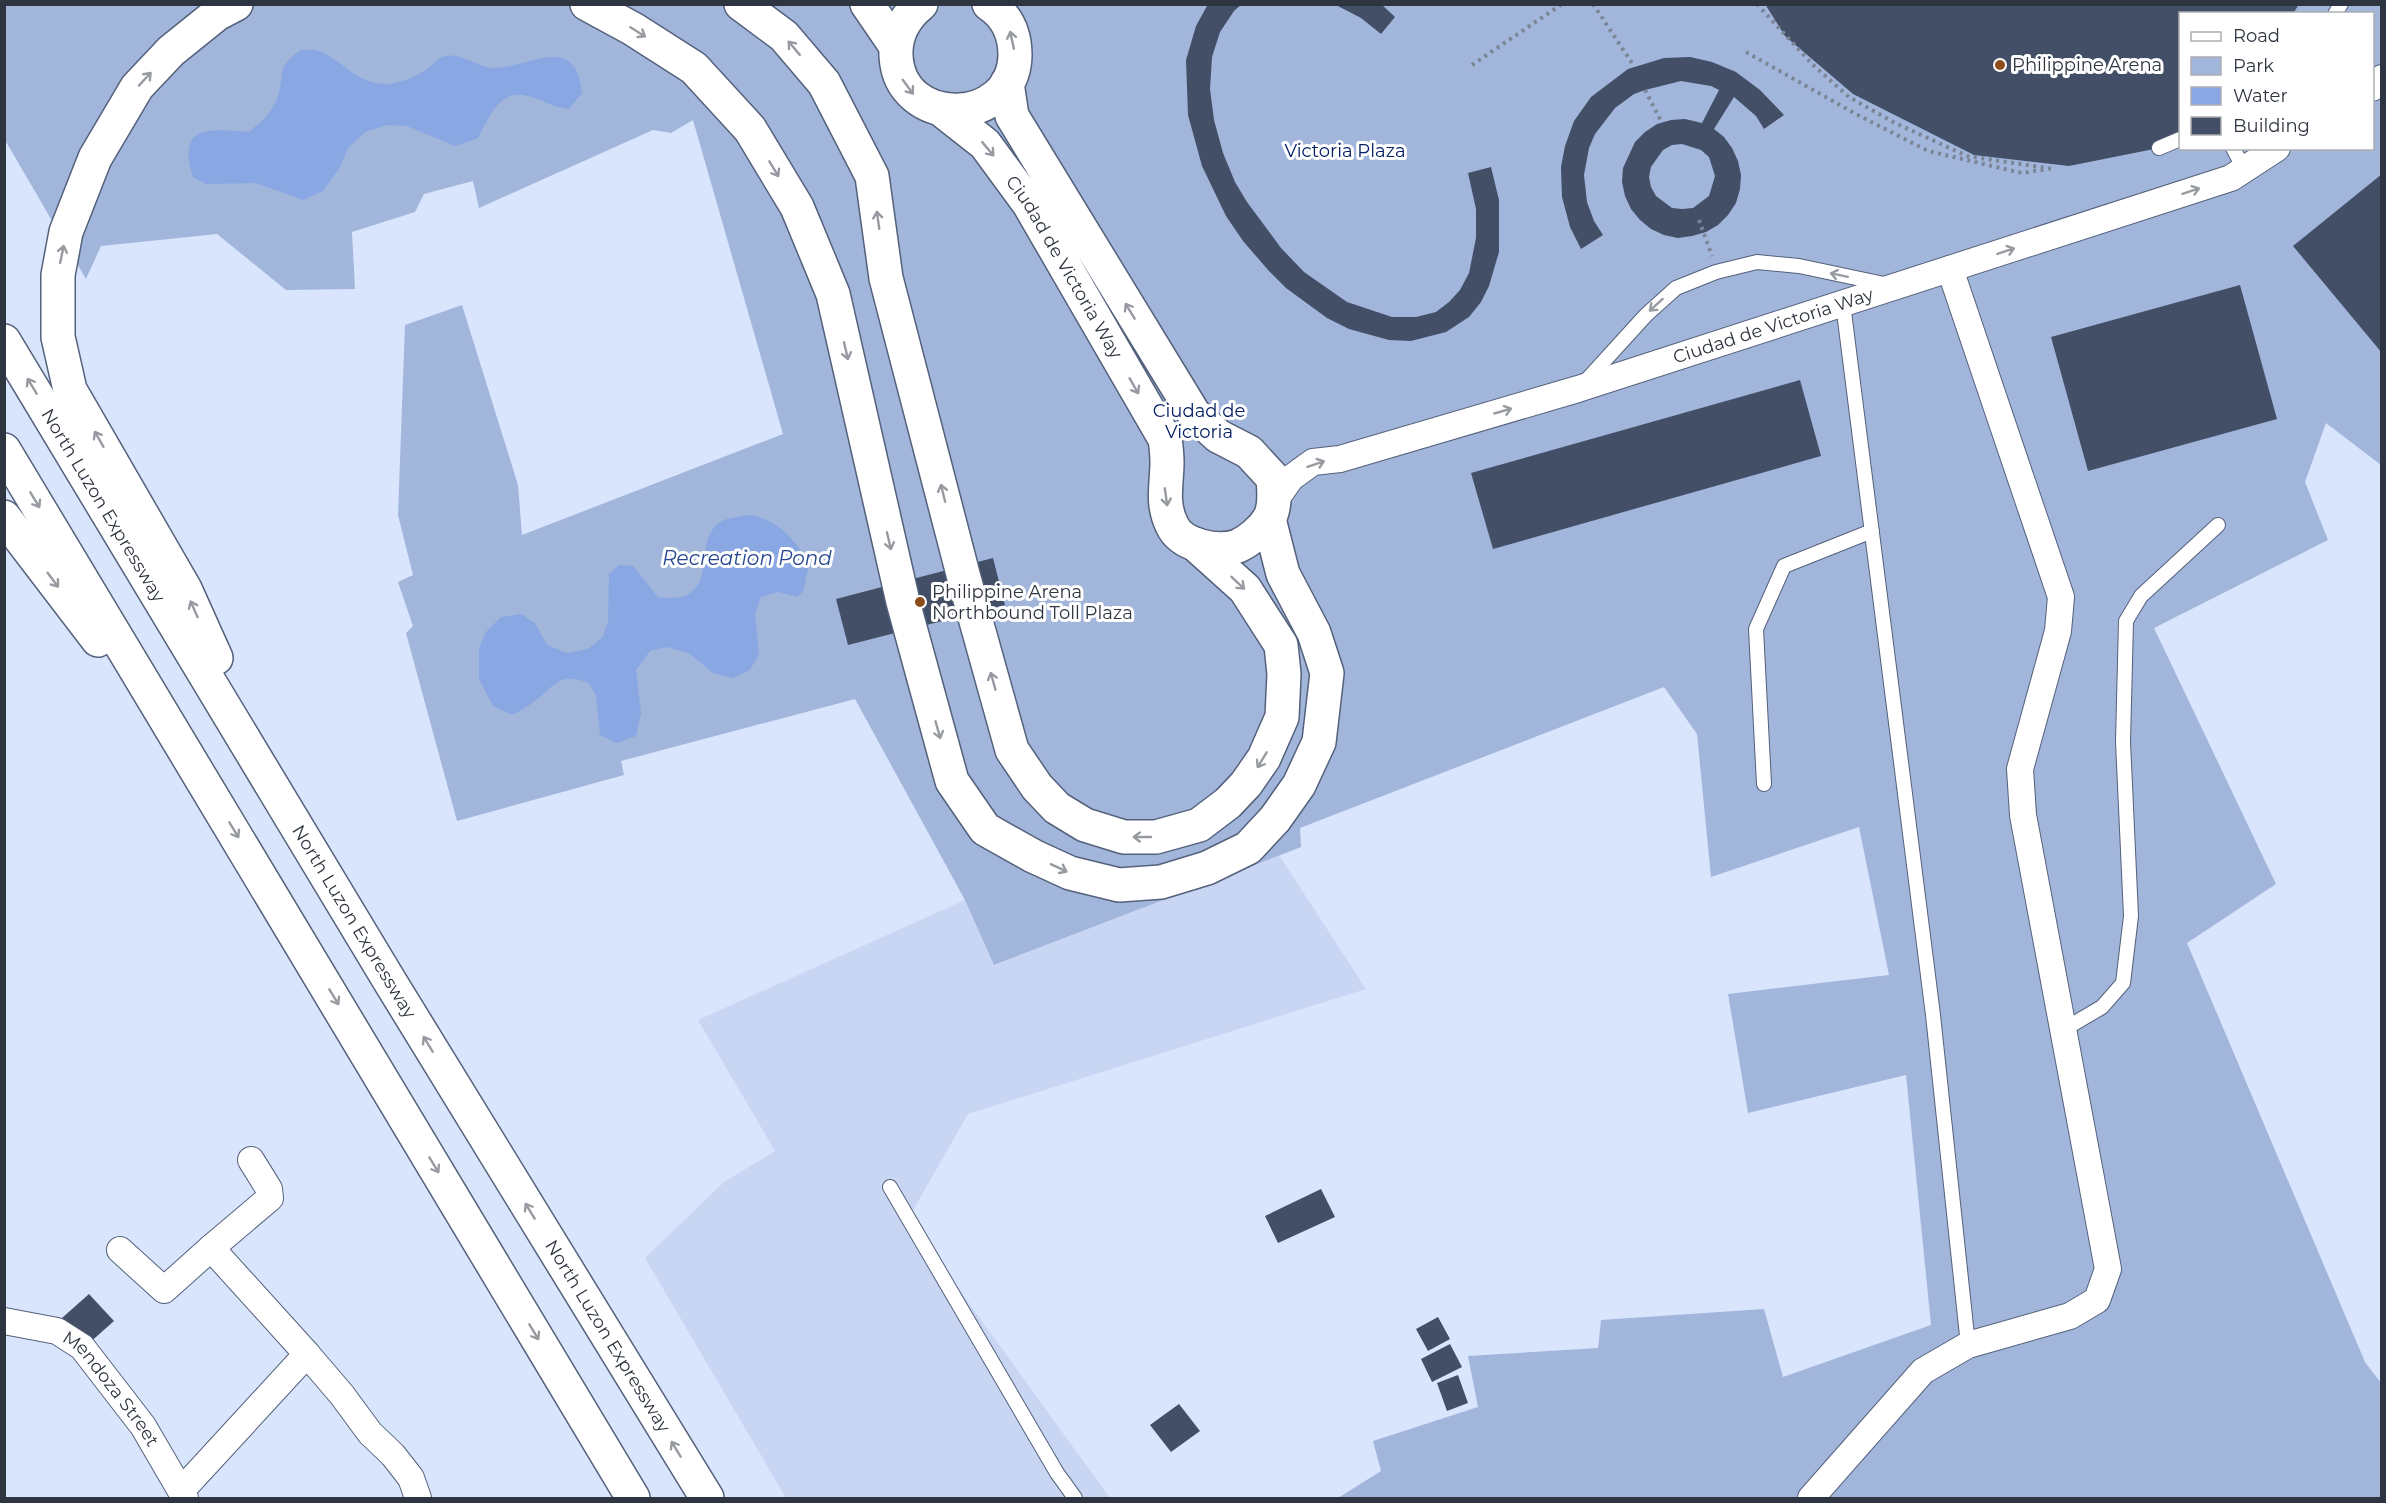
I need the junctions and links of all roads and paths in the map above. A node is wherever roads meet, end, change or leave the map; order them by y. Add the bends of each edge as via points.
1 (236, 4) edge
2 (587, 4) edge
3 (741, 4) edge
4 (867, 4) edge
5 (921, 4) edge
6 (989, 4) edge
7 (1562, 4) edge
8 (1593, 4) edge
9 (1757, 4) edge
10 (895, 45) junction
11 (1746, 52) dead end
12 (1472, 65) dead end
13 (1634, 66) dead end
14 (1007, 83) junction
15 (1645, 90) dead end
16 (943, 111) junction
17 (1662, 123) dead end
18 (2179, 140) edge
19 (2159, 148) dead end
20 (2270, 150) edge
21 (2239, 159) edge
22 (1699, 220) dead end
23 (1950, 269) junction
24 (1716, 272) junction
25 (1897, 287) junction
26 (1843, 304) junction
27 (4, 341) edge
28 (1578, 390) junction
29 (4, 450) edge
30 (1271, 510) junction
31 (4, 517) edge
32 (2218, 525) dead end
33 (1872, 531) junction
34 (1195, 544) junction
35 (204, 780) junction
36 (1764, 784) dead end
37 (279, 796) junction
38 (2064, 1030) junction
39 (251, 1160) dead end
40 (890, 1187) dead end
41 (211, 1248) junction
42 (120, 1250) dead end
43 (4, 1321) edge
44 (1968, 1345) junction
45 (306, 1354) junction
46 (183, 1495) edge
47 (418, 1498) edge
48 (633, 1498) edge
49 (707, 1498) edge
50 (1075, 1498) edge
51 (1811, 1498) edge

37 -> 1 main road via 185,589 70,390 58,337 58,275 66,232 95,159 137,87 171,51 217,14
2 -> 30 main road, Ciudad de Victoria Way via 694,68 750,129 797,207 833,294 903,602 952,781 986,829 1070,873 1119,885 1161,882 1207,868 1248,848 1275,819 1299,785 1319,742 1327,673 1314,633 1283,574
34 -> 3 main road via 1245,589 1281,645 1282,717 1264,758 1246,784 1199,825 1156,837 1124,837 1085,825 1057,808 1012,750 886,278 872,176 824,83 784,36
4 - 10 main road
5 - 10 main road via 902,26
14 -> 6 main road via 1015,59 1011,30 1000,12
7 - 12 path
8 - 13 path
9 - 11 path via 1849,97 1893,122 1967,156 2053,169 2022,172 1928,151
10 -> 16 main road, Ciudad de Victoria Way via 896,63 908,89 918,99
14 - 16 main road via 984,104
30 -> 14 main road, Ciudad de Victoria Way via 1273,478 1250,452 1218,436 1194,414 1012,117
15 - 17 path
16 -> 34 main road, Ciudad de Victoria Way via 985,144 1029,204 1165,439 1164,490 1168,515 1172,528
18 - 19 lane
20 - 21 street, Ciudad de Victoria Way
23 -> 21 street, Ciudad de Victoria Way via 2231,178
22 - 24 path
23 - 25 street, Ciudad de Victoria Way
23 - 38 street via 2061,597 2058,631 2020,769 2024,815
25 -> 24 lane via 1799,266 1757,262
24 -> 28 lane via 1676,288
25 - 26 street, Ciudad de Victoria Way
26 - 28 street, Ciudad de Victoria Way
26 - 33 lane
37 -> 27 main road, North Luzon Expressway
30 -> 28 street, Ciudad de Victoria Way via 1291,478 1313,462 1340,459
29 -> 35 main road
30 - 34 main road via 1250,540 1237,546 1223,549
31 -> 35 main road
32 - 38 lane via 2141,596 2126,621 2122,742 2131,916 2123,983 2102,1007
33 - 36 lane via 1784,566 1756,629
33 - 44 lane via 1933,1015
35 -> 48 main road
49 -> 37 main road, North Luzon Expressway
38 - 44 street via 2108,1269 2097,1300 2070,1316
39 - 41 street via 269,1189 270,1198
40 - 50 lane
41 - 42 street via 164,1290
41 - 45 street
43 - 46 street, Mendoza Street via 57,1331 82,1347 143,1426
44 - 51 street via 1923,1371
45 - 46 street
45 - 47 street via 411,1478

